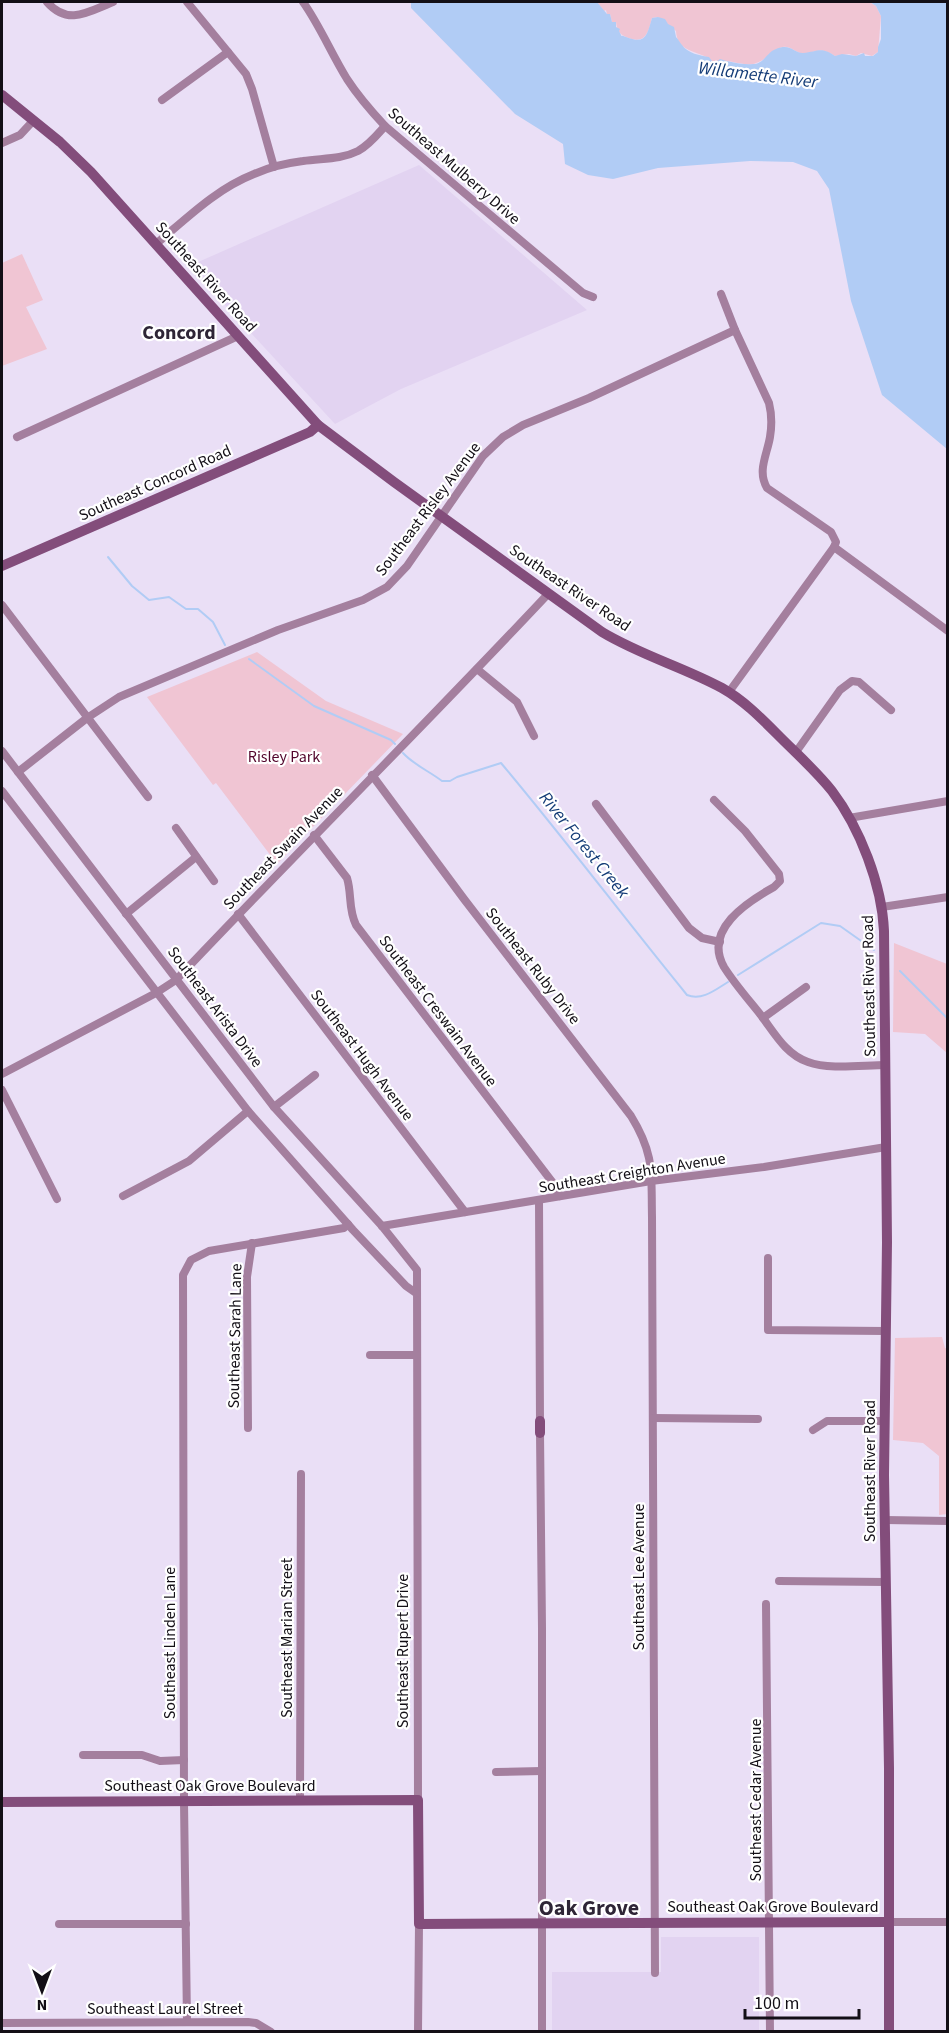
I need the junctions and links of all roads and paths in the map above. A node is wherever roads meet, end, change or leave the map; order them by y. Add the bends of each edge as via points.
1 (47, 2) edge
2 (113, 2) edge
3 (187, 2) edge
4 (303, 2) edge
5 (228, 52) junction
6 (2, 95) edge
7 (162, 100) dead end
8 (33, 121) junction
9 (385, 126) junction
10 (2, 142) edge
11 (274, 167) junction
12 (156, 243) junction
13 (721, 294) dead end
14 (593, 297) dead end
15 (735, 330) junction
16 (238, 336) junction
17 (318, 425) junction
18 (16, 437) dead end
19 (441, 516) junction
20 (834, 547) junction
21 (2, 566) edge
22 (548, 594) junction
23 (2, 605) edge
24 (948, 631) edge
25 (477, 669) junction
26 (729, 692) junction
27 (891, 710) dead end
28 (87, 718) junction
29 (534, 736) dead end
30 (2, 751) edge
31 (796, 752) junction
32 (18, 772) junction
33 (372, 775) junction
34 (2, 790) edge
35 (148, 797) dead end
36 (714, 800) dead end
37 (948, 801) edge
38 (596, 804) dead end
39 (849, 818) junction
40 (176, 828) dead end
41 (314, 835) junction
42 (196, 857) junction
43 (214, 881) dead end
44 (948, 897) edge
45 (882, 907) junction
46 (126, 914) junction
47 (238, 914) junction
48 (720, 942) junction
49 (176, 980) junction
50 (806, 987) dead end
51 (156, 993) junction
52 (763, 1018) junction
53 (886, 1065) junction
54 (2, 1074) edge
55 (315, 1075) dead end
56 (2, 1090) edge
57 (274, 1107) junction
58 (248, 1111) junction
59 (886, 1147) junction
60 (651, 1181) junction
61 (123, 1196) dead end
62 (560, 1196) junction
63 (57, 1198) dead end
64 (540, 1200) junction
65 (465, 1212) junction
66 (348, 1224) junction
67 (382, 1226) junction
68 (252, 1244) junction
69 (768, 1258) dead end
70 (417, 1270) joint
71 (416, 1293) junction
72 (885, 1330) junction
73 (370, 1355) dead end
74 (417, 1355) junction
75 (653, 1418) junction
76 (758, 1419) dead end
77 (540, 1421) joint
78 (885, 1421) junction
79 (248, 1428) dead end
80 (813, 1430) dead end
81 (540, 1433) joint
82 (301, 1474) dead end
83 (885, 1520) junction
84 (948, 1521) edge
85 (779, 1581) dead end
86 (886, 1582) junction
87 (766, 1605) dead end
88 (83, 1755) dead end
89 (184, 1760) junction
90 (496, 1772) dead end
91 (542, 1772) junction
92 (418, 1800) junction
93 (300, 1801) junction
94 (2, 1802) edge
95 (184, 1802) junction
96 (654, 1922) junction
97 (770, 1922) junction
98 (888, 1922) junction
99 (948, 1922) edge
100 (541, 1923) junction
101 (59, 1924) dead end
102 (186, 1924) junction
103 (419, 1924) junction
104 (655, 1973) dead end
105 (187, 2022) junction
106 (2, 2023) edge
107 (271, 2031) edge
108 (418, 2031) edge
109 (542, 2031) edge
110 (770, 2031) edge
111 (889, 2031) edge

1 - 2 street via 60,13 75,15
3 - 5 street
4 - 9 street, Southeast Mulberry Drive via 346,78
5 - 7 street
5 - 11 street via 252,88
6 - 8 street, Southeast River Road
8 - 10 street via 20,135
8 - 12 street, Southeast River Road via 91,172
9 - 11 street via 352,154
9 - 14 street, Southeast Mulberry Drive via 582,293
11 - 12 street via 225,188
12 - 16 street, Southeast River Road
13 - 15 street
15 - 19 street, Southeast Risley Avenue via 515,429 483,456
15 - 20 street via 772,415 762,480 767,488 831,532
16 - 17 street, Southeast River Road
16 - 18 street
17 - 19 street, Southeast River Road
17 - 21 street, Southeast Concord Road via 310,432
19 - 22 street, Southeast River Road
19 - 28 street, Southeast Risley Avenue via 407,566 378,593 142,687
20 - 24 street
20 - 26 street
22 - 25 street, Southeast Swain Avenue
22 - 26 street, Southeast River Road via 622,643
23 - 28 street
25 - 29 street via 517,702
25 - 33 street, Southeast Swain Avenue
26 - 31 street, Southeast River Road
27 - 31 street via 859,682 852,681 840,690
28 - 32 street, Southeast Risley Avenue
28 - 35 street
30 - 32 street, Southeast Arista Drive
31 - 39 street, Southeast River Road
32 - 46 street, Southeast Arista Drive
33 - 41 street, Southeast Swain Avenue
33 - 60 street, Southeast Ruby Drive via 631,1116 650,1154
34 - 51 street
36 - 48 street via 775,866 780,881 732,916
37 - 39 street
38 - 48 street via 688,928 702,938
39 - 45 street, Southeast River Road
40 - 42 street
41 - 47 street, Southeast Swain Avenue
41 - 62 street, Southeast Creswain Avenue via 347,878 356,925
42 - 43 street
42 - 46 street
44 - 45 street
45 - 53 street, Southeast River Road
46 - 49 street, Southeast Arista Drive
47 - 49 street, Southeast Swain Avenue
47 - 65 street, Southeast Hugh Avenue
48 - 52 street via 724,967
49 - 51 street, Southeast Swain Avenue
49 - 57 street, Southeast Arista Drive
50 - 52 street
51 - 54 street, Southeast Swain Avenue
51 - 58 street
52 - 53 street via 786,1049 807,1062 825,1066
53 - 59 street, Southeast River Road
55 - 57 street
56 - 63 street
57 - 67 street, Southeast Arista Drive
58 - 61 street via 189,1161
58 - 66 street
59 - 60 street, Southeast Creighton Avenue
59 - 72 street, Southeast River Road
60 - 62 street, Southeast Creighton Avenue
60 - 75 street, Southeast Lee Avenue
62 - 64 street, Southeast Creighton Avenue
64 - 65 street, Southeast Creighton Avenue
64 - 77 street
65 - 67 street, Southeast Creighton Avenue
66 - 68 street via 344,1228
66 - 71 street
67 - 70 street, Southeast Arista Drive
68 - 79 street, Southeast Sarah Lane via 247,1277
68 - 89 street, Southeast Linden Lane via 196,1256 183,1275
69 - 72 street via 768,1330
70 - 71 street, Southeast Rupert Drive
71 - 74 street, Southeast Rupert Drive
72 - 78 street, Southeast River Road
73 - 74 street
74 - 92 street, Southeast Rupert Drive
75 - 76 street
75 - 96 street, Southeast Lee Avenue
77 - 81 street
78 - 80 street via 827,1421
78 - 83 street, Southeast River Road
81 - 91 street
82 - 93 street, Southeast Marian Street
83 - 84 street
83 - 86 street, Southeast River Road
85 - 86 street
86 - 98 street, Southeast River Road
87 - 97 street, Southeast Cedar Avenue
88 - 89 street
89 - 95 street, Southeast Linden Lane
90 - 91 street
91 - 100 street
92 - 93 street, Southeast Oak Grove Boulevard
92 - 103 street, Southeast Rupert Drive
93 - 95 street, Southeast Oak Grove Boulevard
94 - 95 street, Southeast Oak Grove Boulevard
95 - 102 street, Southeast Linden Lane
96 - 97 street, Southeast Oak Grove Boulevard
96 - 100 street, Southeast Oak Grove Boulevard
96 - 104 street, Southeast Lee Avenue
97 - 98 street, Southeast Oak Grove Boulevard
97 - 110 street, Southeast Cedar Avenue
98 - 99 street, Southeast Oak Grove Boulevard
98 - 111 street, Southeast River Road
100 - 103 street, Southeast Oak Grove Boulevard
100 - 109 street
101 - 102 street
102 - 105 street, Southeast Linden Lane
103 - 108 street, Southeast Rupert Drive
105 - 106 street, Southeast Laurel Street
105 - 107 street, Southeast Laurel Street via 256,2023

